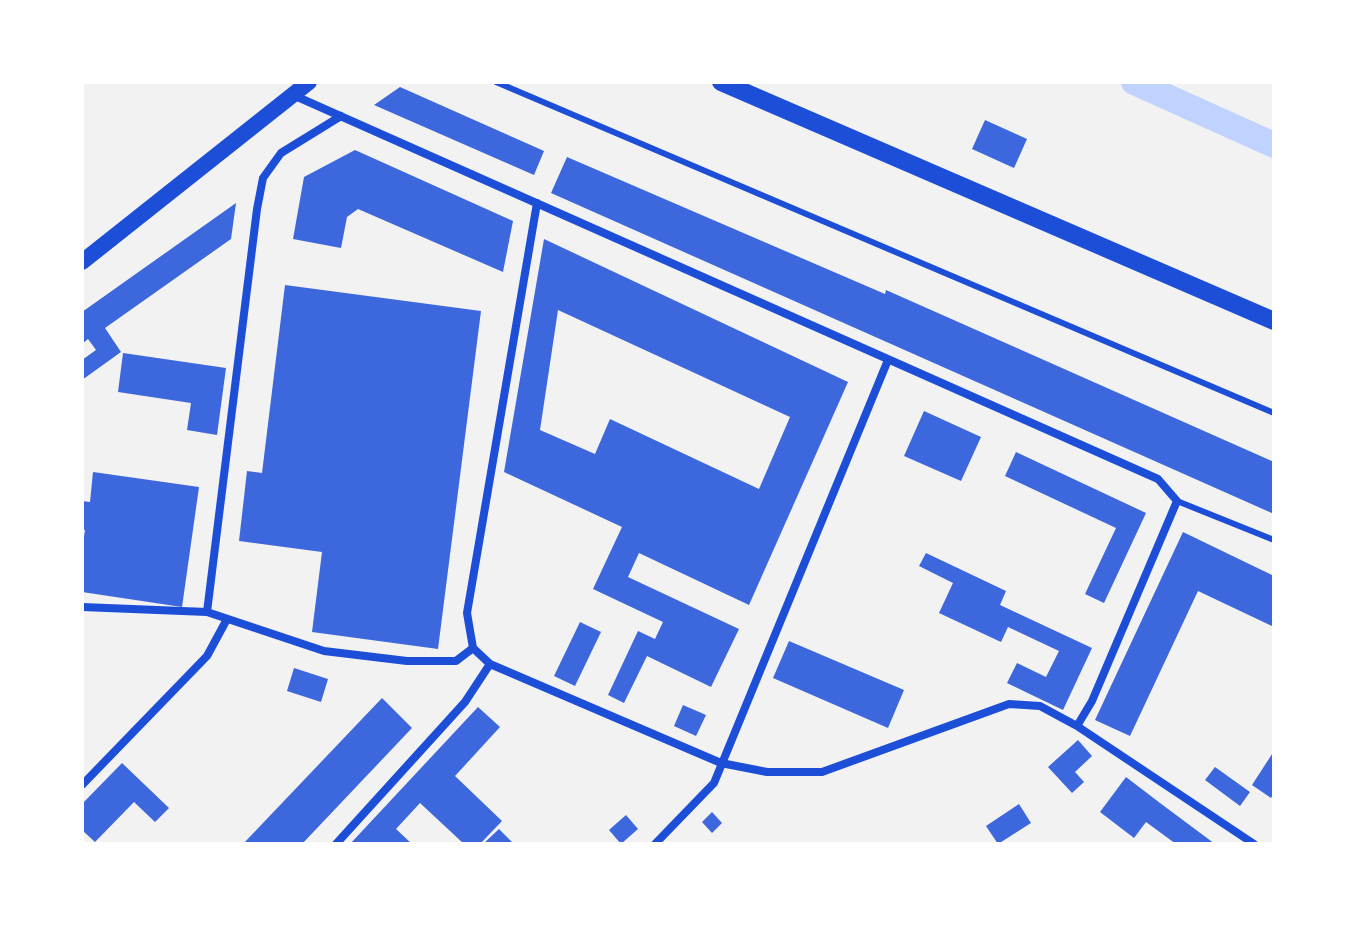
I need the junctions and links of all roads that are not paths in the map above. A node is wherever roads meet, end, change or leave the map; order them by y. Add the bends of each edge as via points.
1 (309, 82) edge
2 (496, 82) edge
3 (721, 82) edge
4 (293, 95) junction
5 (341, 116) junction
6 (537, 203) junction
7 (82, 262) edge
8 (1274, 321) edge
9 (888, 360) junction
10 (1274, 413) edge
11 (1177, 501) junction
12 (1274, 540) edge
13 (82, 607) edge
14 (207, 612) junction
15 (226, 621) junction
16 (473, 648) junction
17 (490, 664) junction
18 (1077, 726) junction
19 (721, 763) junction
20 (82, 785) edge
21 (336, 844) edge
22 (655, 844) edge
23 (1254, 844) edge

1 - 4 main road
2 - 10 lane
3 - 8 main road
4 - 5 street
4 - 7 main road
5 - 6 street
5 - 14 street via 281,153 263,178
6 - 9 street
6 - 16 street via 467,613
9 - 11 street via 1158,479
9 - 19 street
11 - 12 lane
11 - 18 street
13 - 14 street
14 - 15 street
15 - 16 street via 324,651 407,661 456,661
15 - 20 street via 207,656
16 - 17 street
17 - 19 street
17 - 21 street via 465,702
18 - 19 street via 1040,706 1009,704 822,772 767,772
18 - 23 street
19 - 22 street via 714,783

